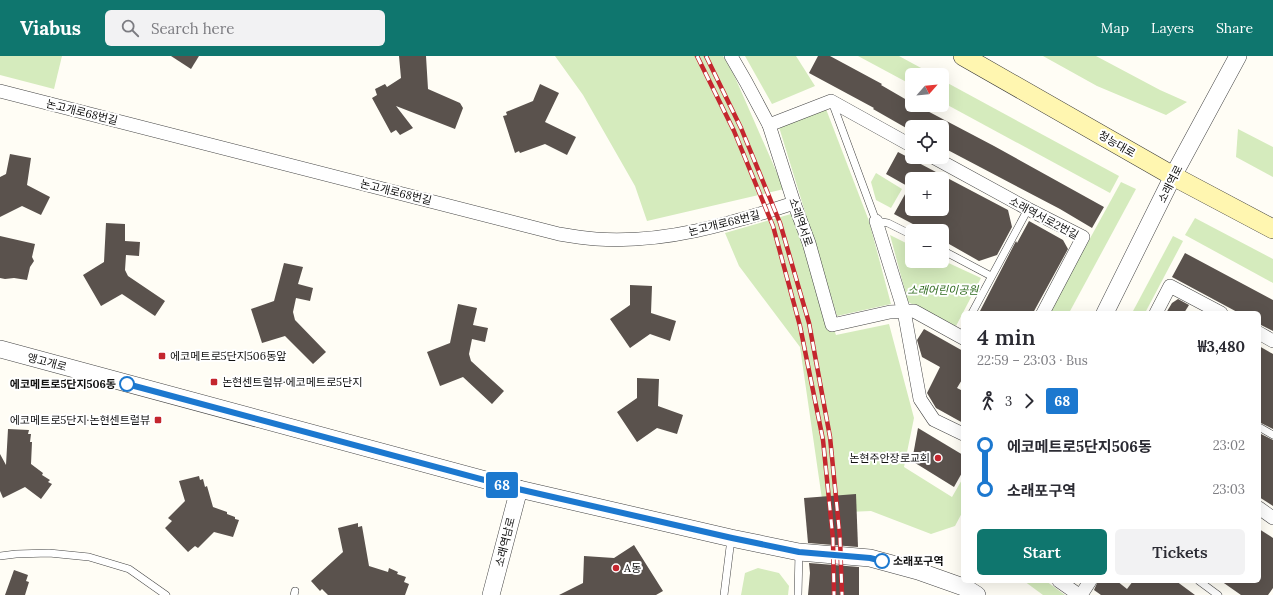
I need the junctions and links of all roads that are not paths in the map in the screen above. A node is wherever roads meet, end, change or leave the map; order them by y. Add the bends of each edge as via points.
1 (731, 56) edge
2 (963, 56) edge
3 (1238, 56) edge
4 (0, 91) edge
5 (831, 101) junction
6 (769, 125) junction
7 (905, 142) edge
8 (945, 164) edge
9 (1173, 176) junction
10 (794, 204) junction
11 (1028, 209) junction
12 (876, 221) junction
13 (1273, 229) edge
14 (905, 232) edge
15 (949, 254) edge
16 (992, 276) junction
17 (904, 311) junction
18 (973, 311) edge
19 (1044, 311) edge
20 (1106, 311) edge
21 (1157, 311) edge
22 (1217, 311) edge
23 (961, 334) edge
24 (1261, 334) edge
25 (1273, 341) edge
26 (0, 350) edge
27 (1261, 428) edge
28 (961, 433) edge
29 (1273, 434) edge
30 (518, 489) junction
31 (1261, 509) edge
32 (1273, 518) edge
33 (732, 538) junction
34 (799, 552) junction
35 (0, 556) edge
36 (1062, 583) edge
37 (1089, 583) edge
38 (1202, 583) edge
39 (969, 590) edge
40 (166, 595) edge
41 (491, 595) edge
42 (724, 595) edge
43 (798, 595) edge
44 (1080, 595) edge
45 (1218, 595) edge

1 - 6 street, 소래역서로
2 - 9 main road, 청능대로
3 - 9 street, 소래역로
4 - 10 street, 논고개로68번길 via 559,234 596,239 637,239 682,234
5 - 6 street
5 - 7 street
5 - 12 lane
6 - 10 street, 소래역서로
8 - 11 street, 소래역서로2번길
9 - 13 main road, 청능대로
9 - 20 street, 소래역로
10 - 17 street, 소래역서로 via 809,243 832,325
11 - 16 lane
11 - 19 street, 소래역서로2번길 via 1083,237
12 - 14 lane via 888,223
12 - 17 street
15 - 16 lane
16 - 18 lane
17 - 23 street, 소래역서로 via 914,311
17 - 28 street via 920,399 934,420
21 - 22 street via 1170,286
24 - 25 street
26 - 30 street, 앵고개로
27 - 29 lane
30 - 33 street, 앵고개로
30 - 41 street, 소래역남로
31 - 32 street
33 - 34 street, 앵고개로
33 - 42 lane
34 - 39 street, 앵고개로 via 870,558 918,571
34 - 43 lane
35 - 40 lane via 49,554 89,557 129,569
36 - 44 street
37 - 44 street
38 - 45 lane

